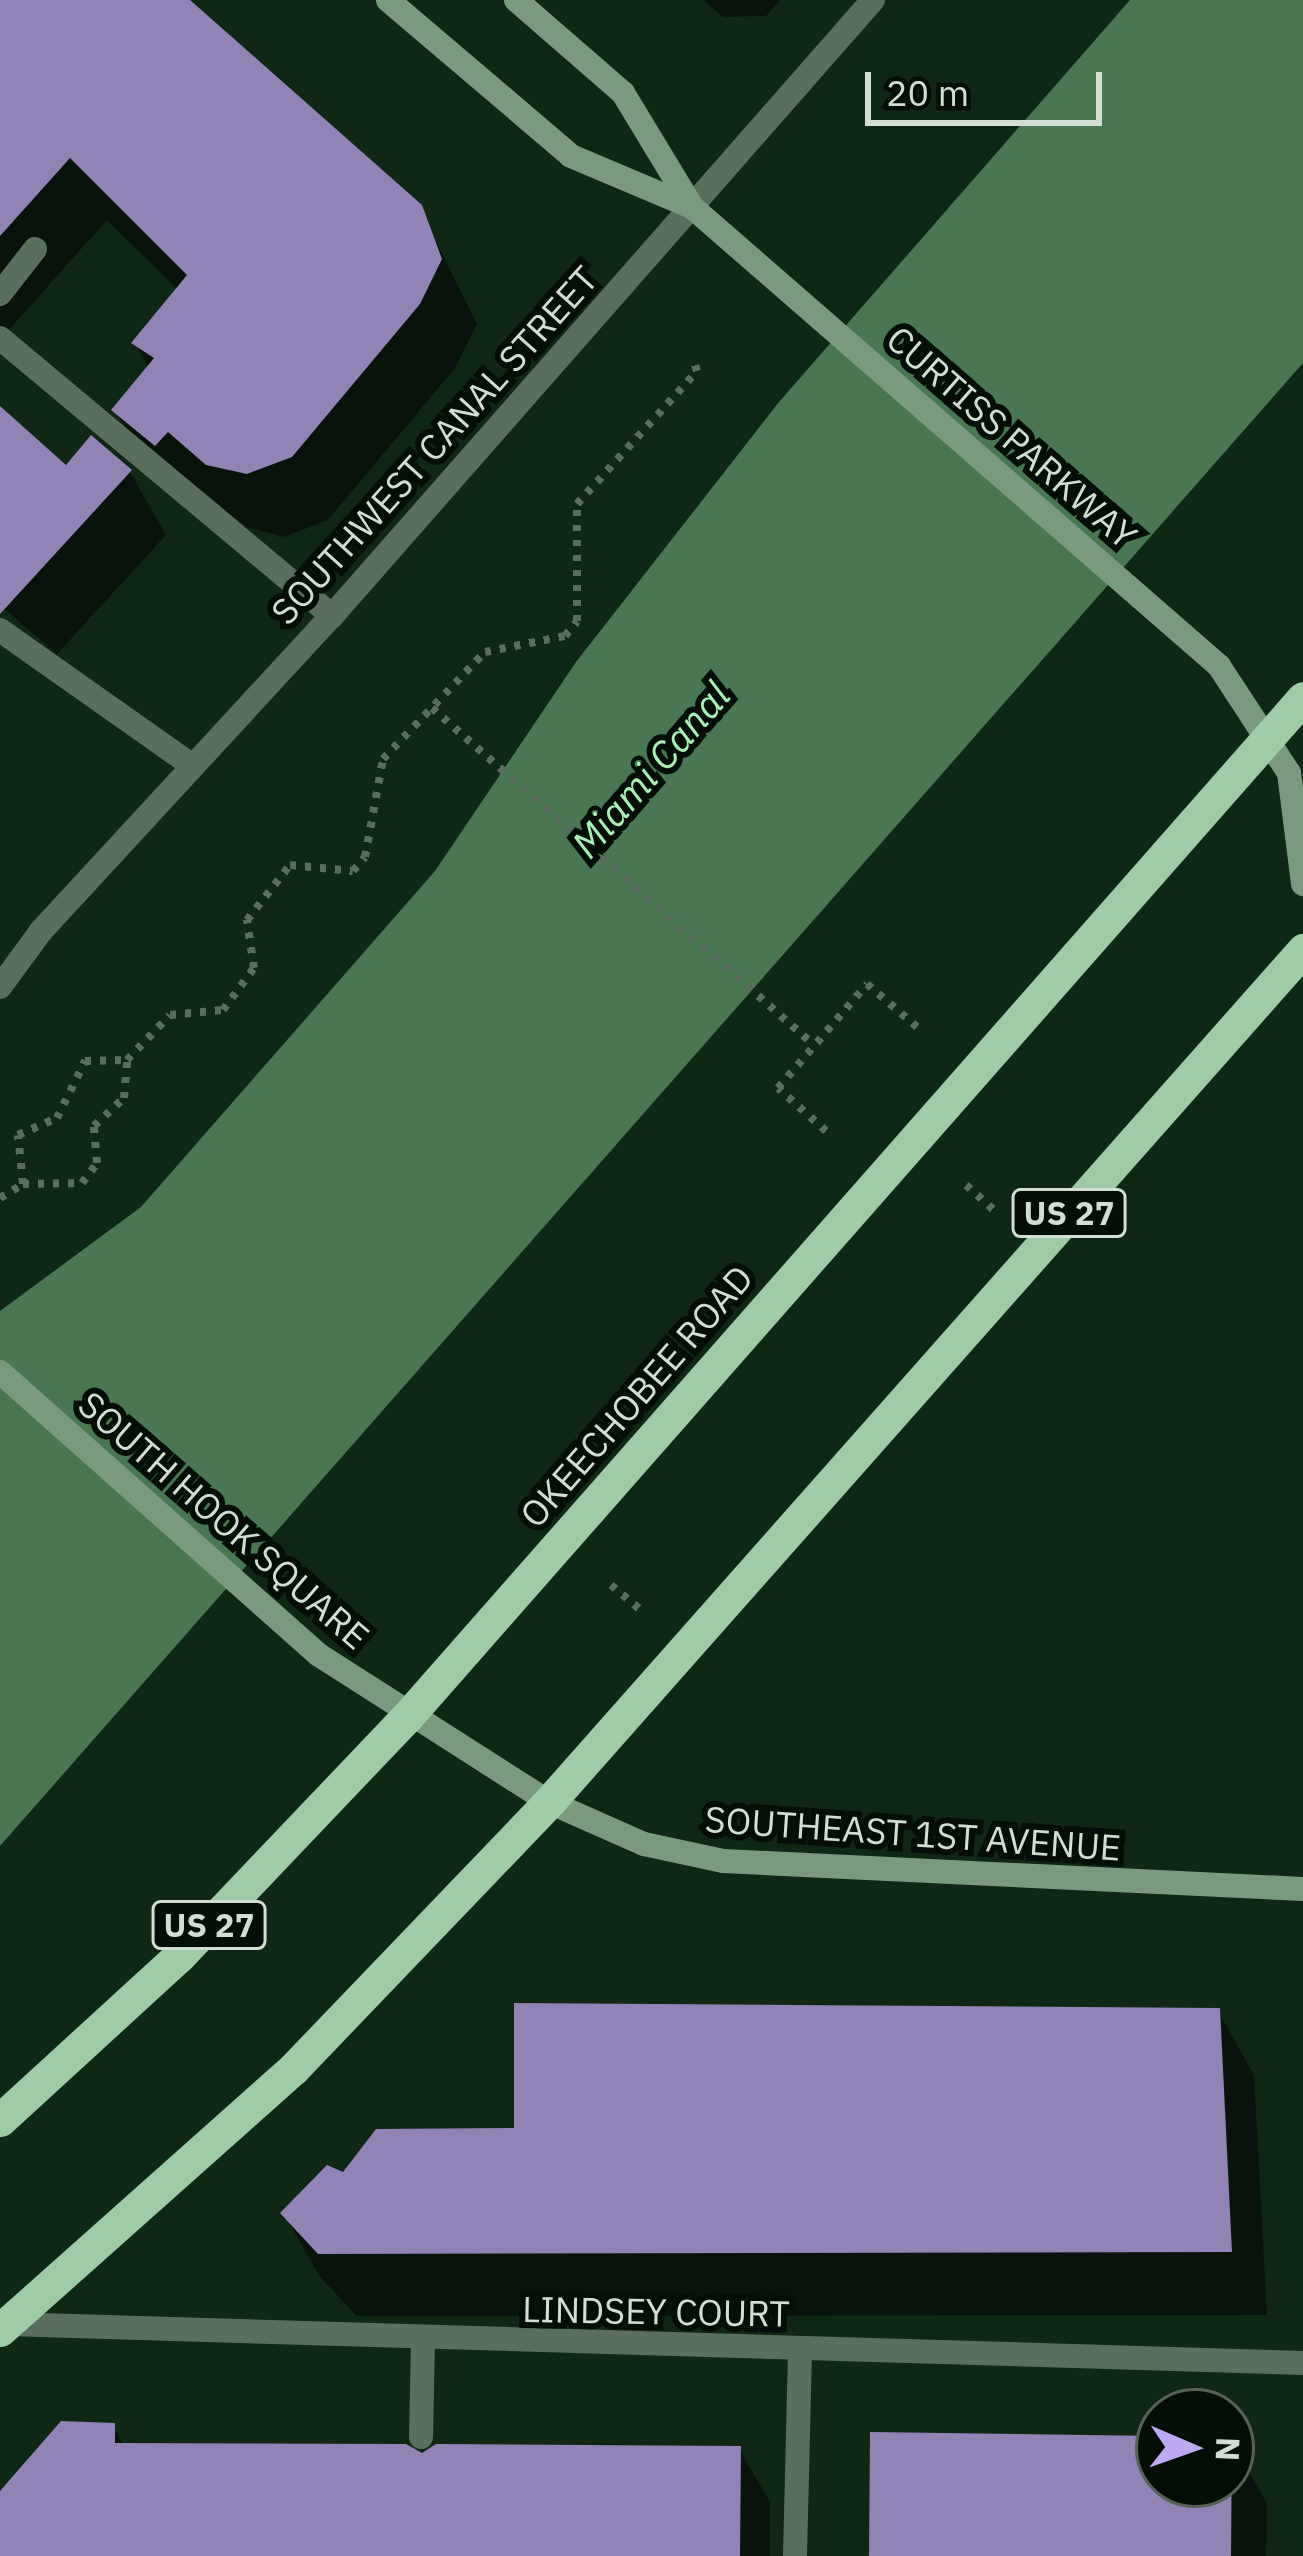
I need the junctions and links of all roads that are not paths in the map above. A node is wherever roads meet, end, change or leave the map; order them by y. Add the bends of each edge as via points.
1 (388, 0) edge
2 (516, 0) edge
3 (873, 0) edge
4 (692, 207) junction
5 (35, 249) dead end
6 (0, 294) edge
7 (0, 338) edge
8 (332, 616) junction
9 (0, 630) edge
10 (1303, 698) edge
11 (1270, 735) junction
12 (193, 766) junction
13 (1303, 884) edge
14 (41, 931) junction
15 (1303, 950) edge
16 (0, 952) edge
17 (0, 987) edge
18 (0, 1372) edge
19 (406, 1718) junction
20 (549, 1802) junction
21 (1303, 1889) edge
22 (0, 2120) edge
23 (3, 2327) edge
24 (423, 2342) junction
25 (800, 2350) junction
26 (1303, 2363) edge
27 (421, 2437) dead end
28 (795, 2556) edge

1 - 4 main road, CURTISS PARKWAY via 571,156
2 - 4 main road, CURTISS PARKWAY via 623,93
3 - 4 street, SOUTHWEST CANAL STREET
4 - 8 street, SOUTHWEST CANAL STREET
4 - 11 main road, CURTISS PARKWAY via 1220,665
5 - 6 street
7 - 8 street
8 - 12 street, SOUTHWEST CANAL STREET
9 - 12 street
10 - 11 highway, OKEECHOBEE ROAD / US 27
11 - 13 main road, CURTISS PARKWAY via 1289,773
11 - 19 highway, OKEECHOBEE ROAD / US 27
12 - 14 street, SOUTHWEST CANAL STREET
14 - 16 street, SOUTHWEST CANAL STREET
14 - 17 street, SOUTHWEST CANAL STREET
15 - 20 highway, US 27
18 - 19 main road, SOUTH HOOK SQUARE via 247,1595
19 - 20 main road, SOUTHEAST 1ST AVENUE
19 - 22 highway, OKEECHOBEE ROAD / US 27 via 179,1956
20 - 21 main road, SOUTHEAST 1ST AVENUE via 644,1844 723,1861
20 - 23 highway, US 27 via 293,2069
23 - 24 street, LINDSEY COURT
24 - 25 street, LINDSEY COURT
24 - 27 street
25 - 26 street, LINDSEY COURT
25 - 28 street

